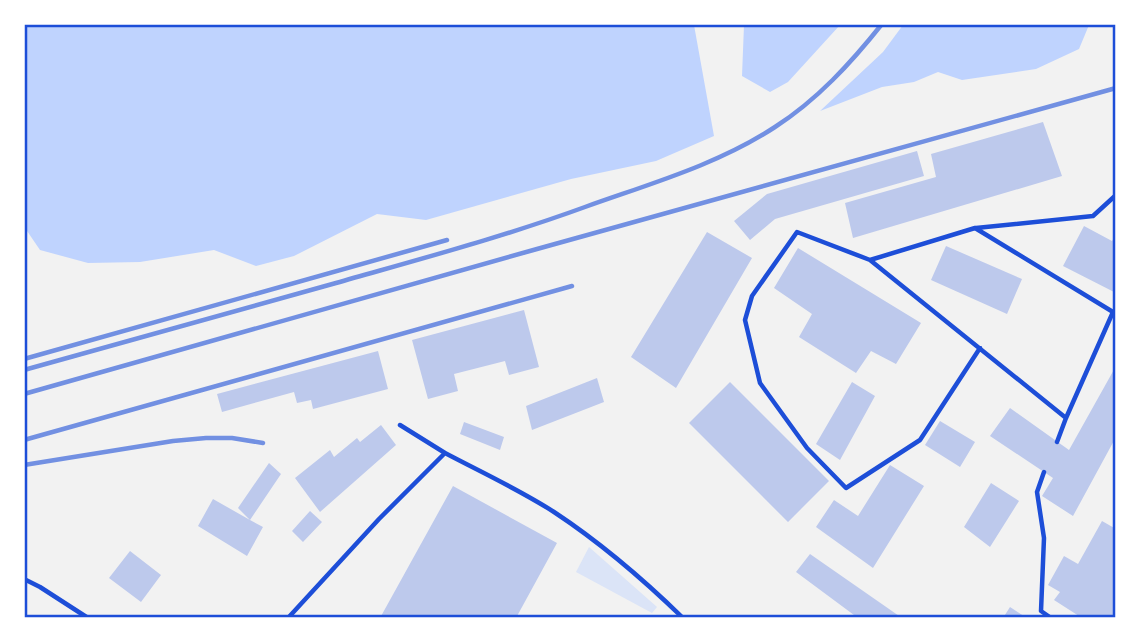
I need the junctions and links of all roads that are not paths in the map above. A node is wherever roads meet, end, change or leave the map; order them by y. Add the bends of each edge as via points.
1 (1115, 195) edge
2 (975, 228) junction
3 (870, 260) junction
4 (980, 348) junction
5 (1066, 418) junction
6 (400, 425) dead end
7 (1057, 442) dead end
8 (445, 453) junction
9 (1044, 472) dead end
10 (24, 579) edge
11 (88, 618) edge
12 (288, 618) edge
13 (683, 618) edge
14 (1051, 618) edge

1 - 2 lane via 1093,216
2 - 3 lane
2 - 5 lane via 1113,312
3 - 4 lane
3 - 4 lane via 797,232 752,296 745,320 760,383 807,448 846,488 920,440
4 - 5 lane
5 - 7 lane
6 - 8 lane
8 - 12 lane
8 - 13 lane via 553,512
9 - 14 lane via 1037,492 1044,537 1041,611
10 - 11 lane

